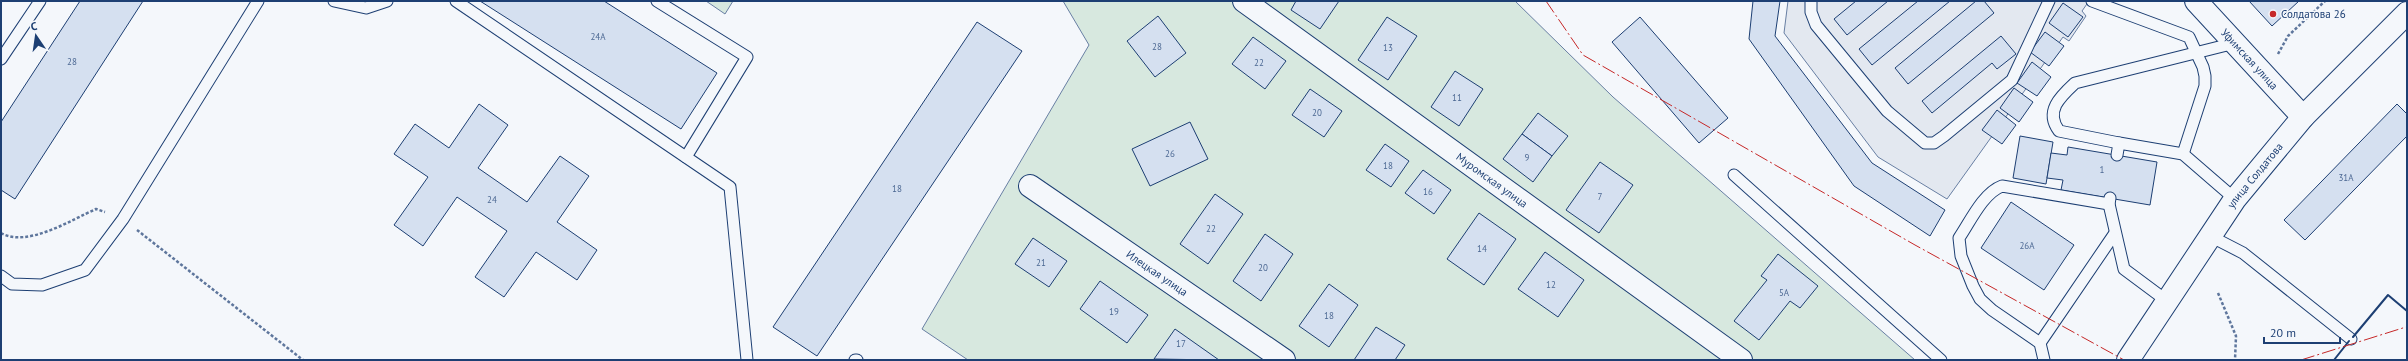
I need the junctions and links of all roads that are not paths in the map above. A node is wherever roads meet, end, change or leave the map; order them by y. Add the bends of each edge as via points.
1 (40, 1) edge
2 (258, 1) edge
3 (334, 1) edge
4 (387, 1) edge
5 (456, 1) edge
6 (657, 1) edge
7 (1244, 1) edge
8 (1812, 1) edge
9 (2049, 1) edge
10 (2092, 1) edge
11 (2196, 1) edge
12 (2407, 13) edge
13 (2235, 43) junction
14 (2196, 53) junction
15 (1, 59) edge
16 (2303, 117) junction
17 (2119, 143) junction
18 (2184, 154) junction
19 (2117, 155) dead end
20 (686, 157) junction
21 (1734, 175) dead end
22 (1030, 186) dead end
23 (2235, 199) junction
24 (2115, 233) junction
25 (2210, 236) junction
26 (1, 276) edge
27 (2167, 301) junction
28 (2351, 339) dead end
29 (2040, 343) junction
30 (747, 360) edge
31 (1284, 360) edge
32 (1741, 360) edge
33 (1941, 360) edge
34 (2044, 360) edge
35 (2128, 360) edge

1 - 15 lane
2 - 26 lane via 124,219 85,270 42,284 12,284
3 - 4 lane via 366,8
5 - 20 lane
6 - 20 lane via 747,57
7 - 32 street, Муромская улица
8 - 9 lane via 1811,12 1816,25 1887,111 1925,143 1934,143 1944,136 2012,80
10 - 14 lane via 2189,37
11 - 13 street, Уфимская улица
12 - 16 street, улица Солдатова
13 - 14 lane
13 - 16 street, Уфимская улица
14 - 17 lane via 2075,83 2056,100 2054,125 2059,131
14 - 18 lane via 2206,76 2205,86
16 - 23 street, улица Солдатова
17 - 18 lane
17 - 19 lane
18 - 23 lane
20 - 30 lane via 730,187
21 - 33 lane
22 - 31 street, Илецкая улица
23 - 25 street, улица Солдатова
24 - 27 lane via 2124,269
24 - 29 lane
24 - 29 lane via 2109,201 2002,186 1988,195 1959,238 1961,256 1972,286 1980,299
25 - 27 street, улица Солдатова
25 - 28 lane via 2243,253
27 - 35 street, улица Солдатова
29 - 34 lane

